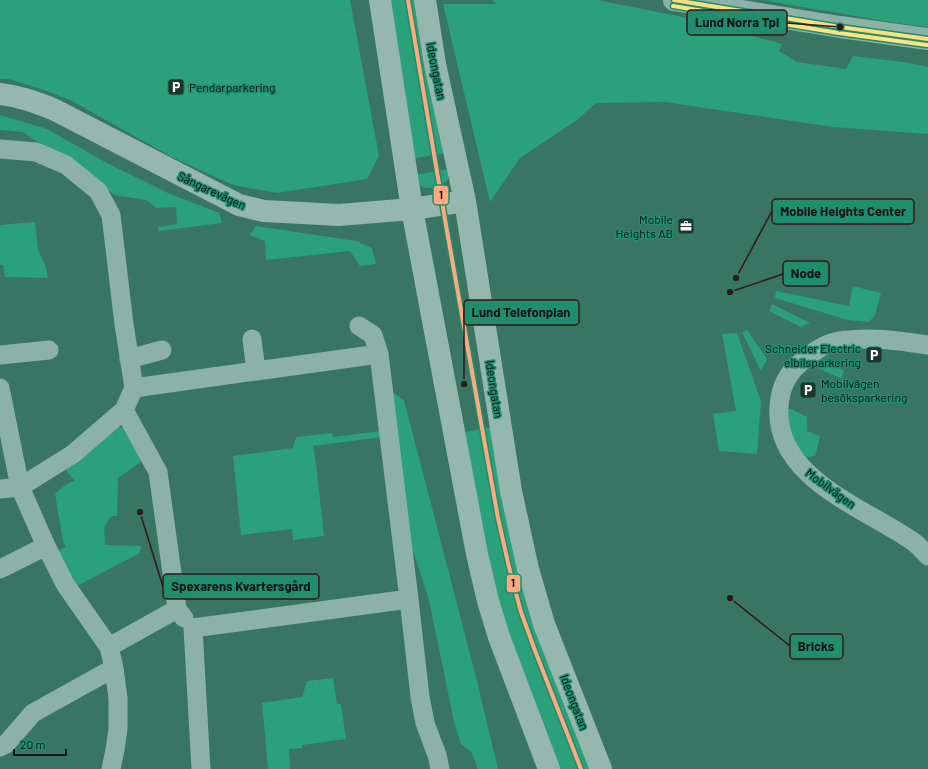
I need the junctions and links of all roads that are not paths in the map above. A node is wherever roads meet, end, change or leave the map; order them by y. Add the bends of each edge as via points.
1 (380, 0) edge
2 (425, 0) edge
3 (674, 0) edge
4 (928, 39) edge
5 (0, 94) edge
6 (0, 149) edge
7 (465, 201) junction
8 (412, 209) junction
9 (359, 326) dead end
10 (252, 340) dead end
11 (928, 345) edge
12 (49, 350) dead end
13 (162, 350) dead end
14 (379, 354) junction
15 (0, 356) edge
16 (129, 359) junction
17 (256, 371) junction
18 (0, 388) edge
19 (134, 388) junction
20 (124, 410) junction
21 (20, 488) junction
22 (0, 489) edge
23 (46, 546) junction
24 (928, 556) edge
25 (0, 569) edge
26 (409, 599) junction
27 (177, 609) junction
28 (193, 628) junction
29 (109, 647) junction
30 (114, 668) junction
31 (0, 747) edge
32 (111, 769) edge
33 (201, 769) edge
34 (440, 769) edge
35 (549, 769) edge
36 (601, 769) edge

1 - 8 street
2 - 7 street, Ideongatan via 435,64
3 - 4 highway
5 - 8 street, Sångarevägen via 17,96 53,109 239,205 264,211 340,215
6 - 16 street via 36,152 66,165 98,191 111,215
7 - 8 street, Sångarevägen
7 - 36 street, Ideongatan via 511,491 528,569 544,624
8 - 35 street via 488,601
9 - 14 street via 373,335
10 - 17 street
11 - 24 street, Mobilvägen via 876,338 827,344 802,361 790,374 782,389 779,404 779,418 788,447 807,473 838,497 916,544
12 - 15 street
13 - 16 street
14 - 17 street
14 - 26 street
16 - 19 street
17 - 19 street
18 - 21 street
19 - 20 street
20 - 21 street via 73,454
20 - 27 street via 158,472
21 - 22 street
21 - 23 street
23 - 25 street
23 - 29 street via 65,584
26 - 28 street
26 - 34 street via 420,697 425,723
27 - 28 street
27 - 29 street
28 - 33 street
29 - 30 street
30 - 31 street via 33,713 6,744
30 - 32 street via 118,698 118,729

